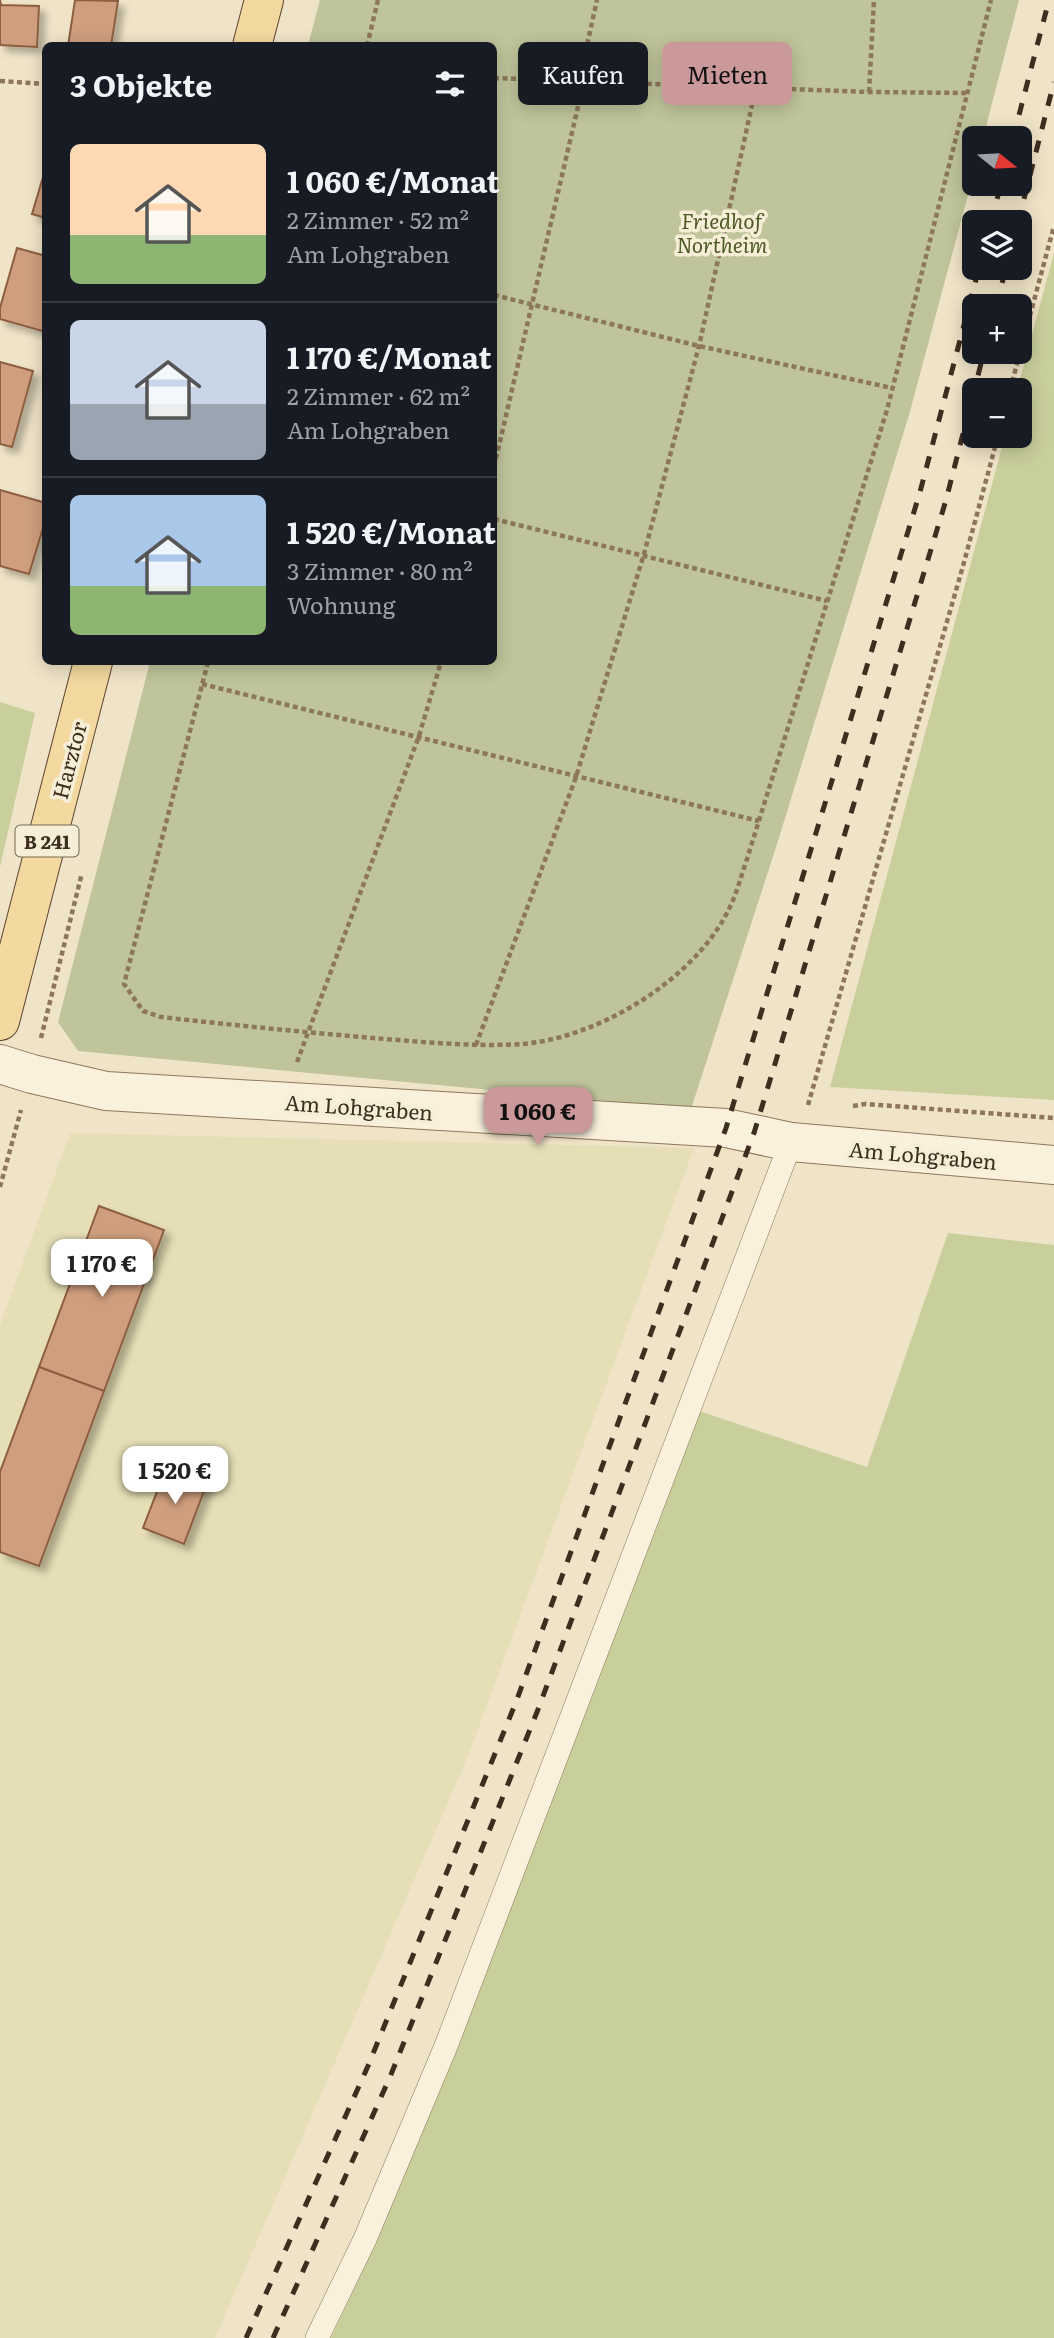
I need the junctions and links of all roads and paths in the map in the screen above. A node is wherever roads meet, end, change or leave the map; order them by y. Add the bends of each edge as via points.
1 (264, 0) edge
2 (379, 0) edge
3 (597, 0) edge
4 (874, 0) edge
5 (991, 0) edge
6 (253, 42) edge
7 (368, 42) edge
8 (588, 42) edge
9 (497, 78) edge
10 (518, 79) edge
11 (0, 81) edge
12 (42, 84) edge
13 (792, 89) edge
14 (869, 92) junction
15 (968, 93) junction
16 (579, 105) edge
17 (752, 105) edge
18 (1054, 226) edge
19 (497, 296) edge
20 (533, 304) junction
21 (699, 346) junction
22 (1013, 378) edge
23 (892, 388) junction
24 (995, 448) edge
25 (497, 454) edge
26 (497, 520) edge
27 (644, 554) junction
28 (827, 601) junction
29 (92, 665) edge
30 (207, 665) edge
31 (439, 665) edge
32 (202, 684) junction
33 (419, 736) junction
34 (576, 776) junction
35 (759, 821) junction
36 (0, 1021) edge
37 (307, 1033) junction
38 (476, 1045) junction
39 (0, 1064) edge
40 (284, 1101) junction
41 (842, 1107) dead end
42 (818, 1109) dead end
43 (1054, 1118) edge
44 (799, 1126) junction
45 (1054, 1165) edge
46 (317, 2338) edge

1 - 6 main road
2 - 7 path
3 - 8 path
4 - 14 path
5 - 15 path
9 - 10 path
11 - 12 path
13 - 14 path
14 - 15 path
15 - 23 path
16 - 20 path
17 - 21 path
18 - 22 path
19 - 20 path
20 - 21 path
20 - 25 path
21 - 23 path
21 - 27 path
23 - 28 path
24 - 44 path
26 - 27 path
27 - 28 path
27 - 34 path
28 - 35 path
29 - 36 main road, Harztor / B 241
30 - 32 path
31 - 33 path
32 - 33 path
32 - 37 path via 124,984 143,1011 161,1017
33 - 34 path
33 - 37 path
34 - 35 path
34 - 38 path
35 - 38 path via 729,910 700,953 658,990 576,1032 525,1044
37 - 38 path
37 - 40 path
39 - 40 street, Am Lohgraben via 106,1091
40 - 44 street, Am Lohgraben via 726,1128
41 - 43 path via 865,1104
42 - 44 path
44 - 45 street, Am Lohgraben
44 - 46 lane via 446,2046 365,2239

